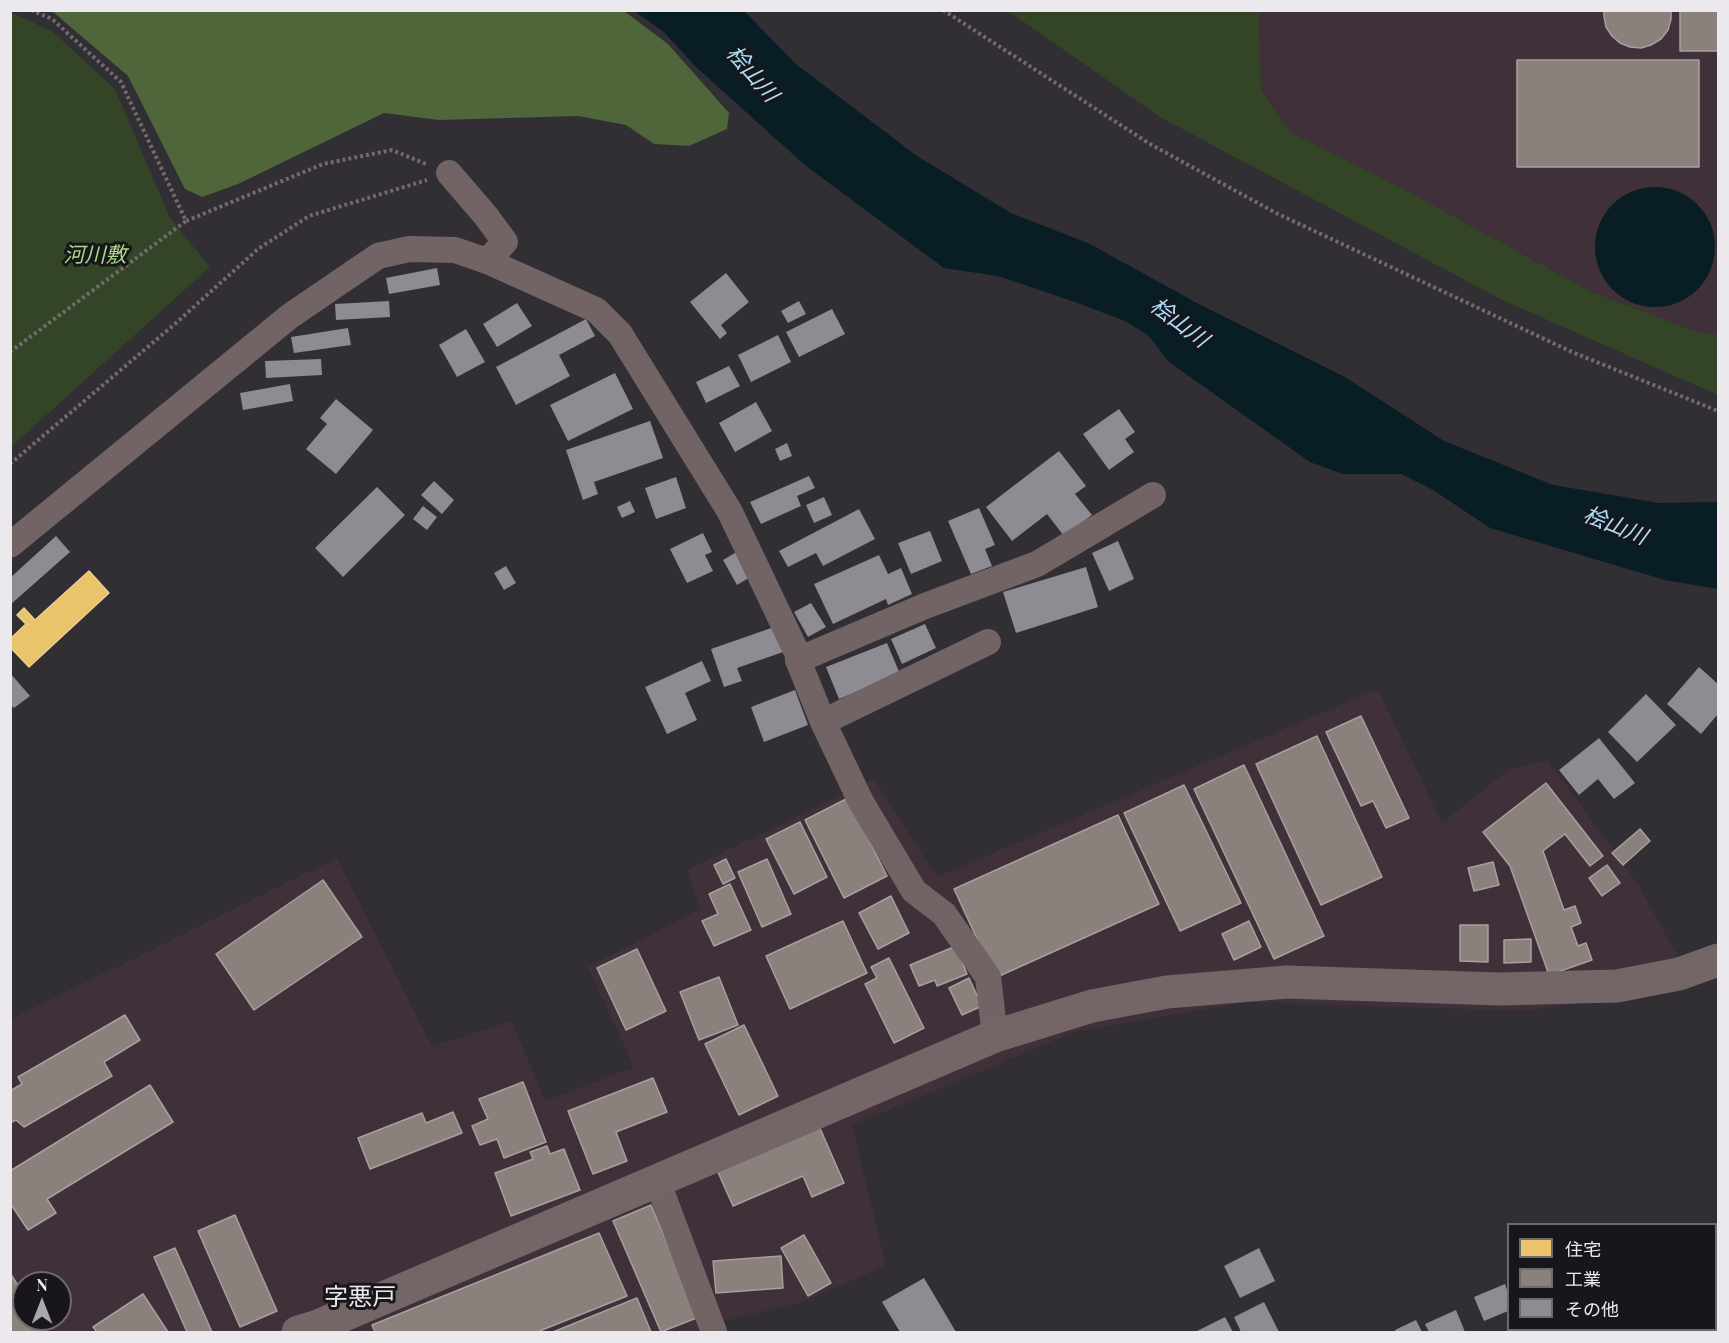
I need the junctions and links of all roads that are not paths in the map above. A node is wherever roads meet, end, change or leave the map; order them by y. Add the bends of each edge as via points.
1 (449, 173) road end
2 (487, 261) junction
3 (1153, 495) dead end
4 (10, 545) edge
5 (988, 642) dead end
6 (798, 660) junction
7 (823, 722) junction
8 (1719, 960) edge
9 (995, 1036) junction
10 (657, 1180) junction
11 (298, 1332) edge
12 (714, 1332) edge

1 - 2 street via 505,242
2 - 4 street via 454,250 409,249 378,256 290,316
2 - 6 street via 596,310 620,334 730,512
3 - 6 street via 1037,564
5 - 7 street
6 - 7 street
7 - 9 street via 861,802 914,891 944,914 988,977
8 - 9 street via 1679,974 1617,986 1500,989 1287,982 1167,992 1092,1006
9 - 10 street
10 - 11 street
10 - 12 street

